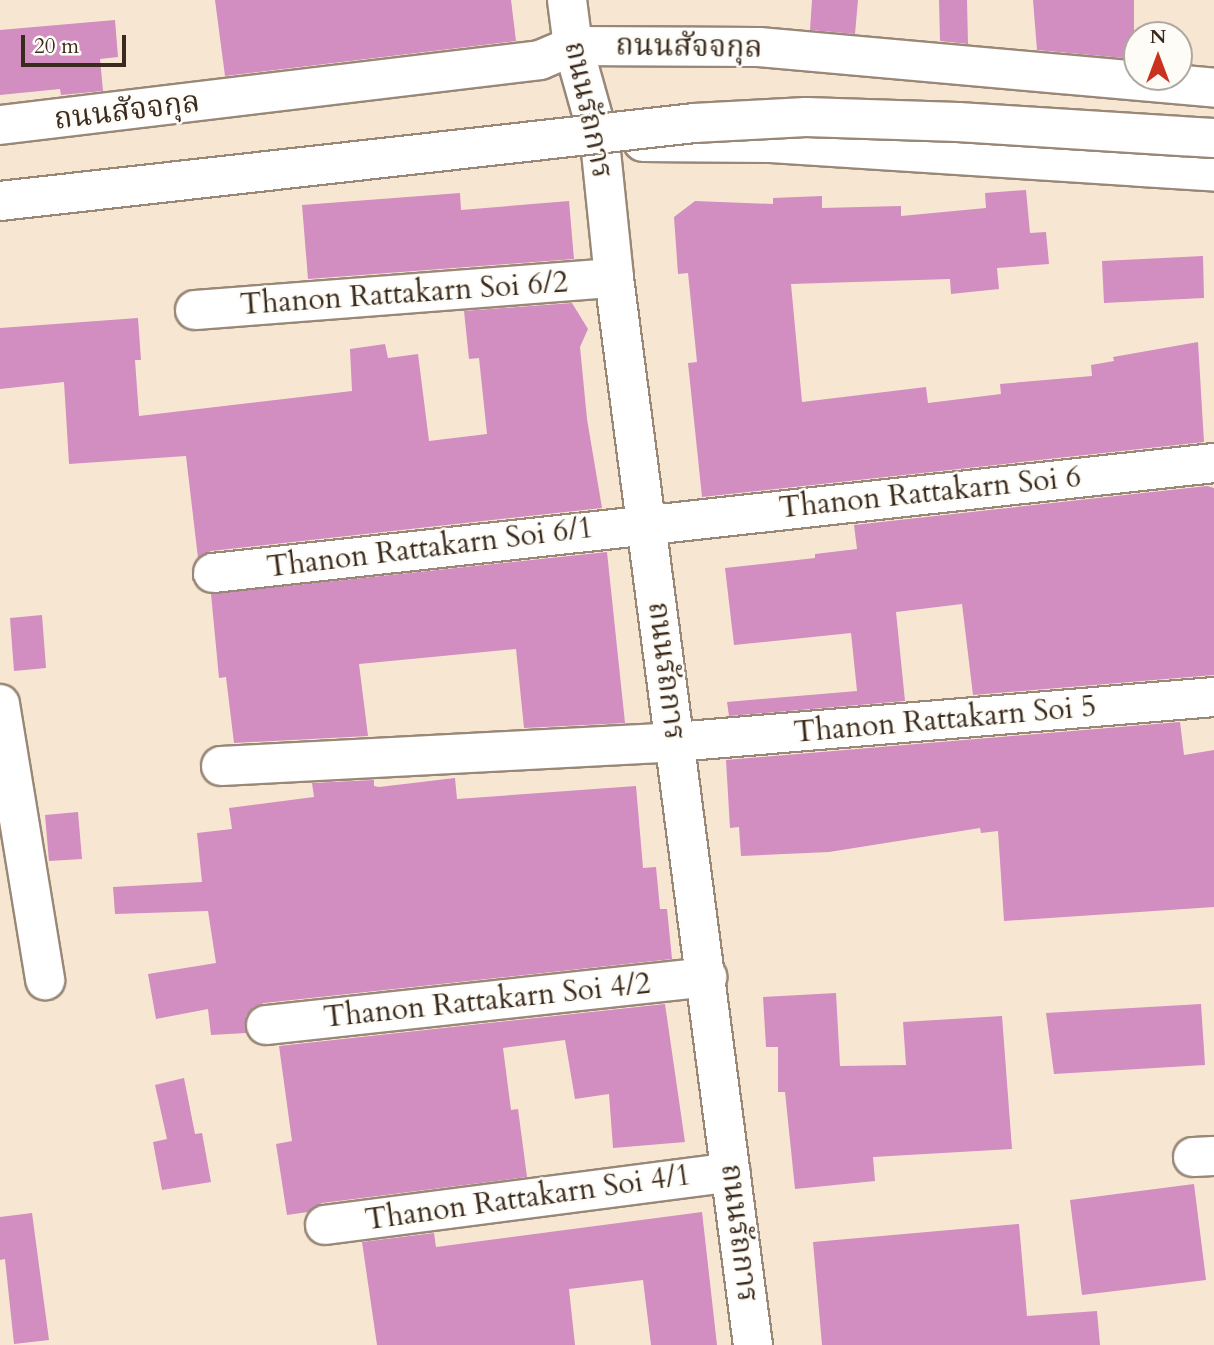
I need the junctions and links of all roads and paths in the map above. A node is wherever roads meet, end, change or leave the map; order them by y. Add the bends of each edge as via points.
1 (567, 0) edge
2 (573, 46) junction
3 (1214, 88) edge
4 (0, 125) edge
5 (1214, 138) edge
6 (600, 142) junction
7 (1214, 172) edge
8 (0, 201) edge
9 (614, 278) junction
10 (195, 310) dead end
11 (1214, 463) edge
12 (647, 523) junction
13 (214, 573) dead end
14 (1214, 697) edge
15 (0, 704) edge
16 (675, 743) junction
17 (221, 766) dead end
18 (707, 977) junction
19 (45, 980) dead end
20 (267, 1025) dead end
21 (731, 1172) junction
22 (325, 1225) dead end
23 (753, 1345) edge

1 - 2 street, ถนนรัถการ
2 - 3 street, ถนนสัจจกุล via 759,47
2 - 4 street, ถนนสัจจกุล via 540,60
2 - 6 street, ถนนรัถการ
5 - 8 street, bridge via 806,117 694,123
6 - 7 street via 771,142
6 - 9 street, ถนนรัถการ
9 - 10 street, Thanon Rattakarn Soi 6/2
9 - 12 street, ถนนรัถการ
11 - 12 street, Thanon Rattakarn Soi 6
12 - 13 street, Thanon Rattakarn Soi 6/1
12 - 16 street, ถนนรัถการ
14 - 16 street, Thanon Rattakarn Soi 5
15 - 19 street
16 - 17 street, Thanon Rattakarn Soi 5
16 - 18 street, ถนนรัถการ
18 - 20 street, Thanon Rattakarn Soi 4/2
18 - 21 street, ถนนรัถการ
21 - 22 street, Thanon Rattakarn Soi 4/1
21 - 23 street, ถนนรัถการ

